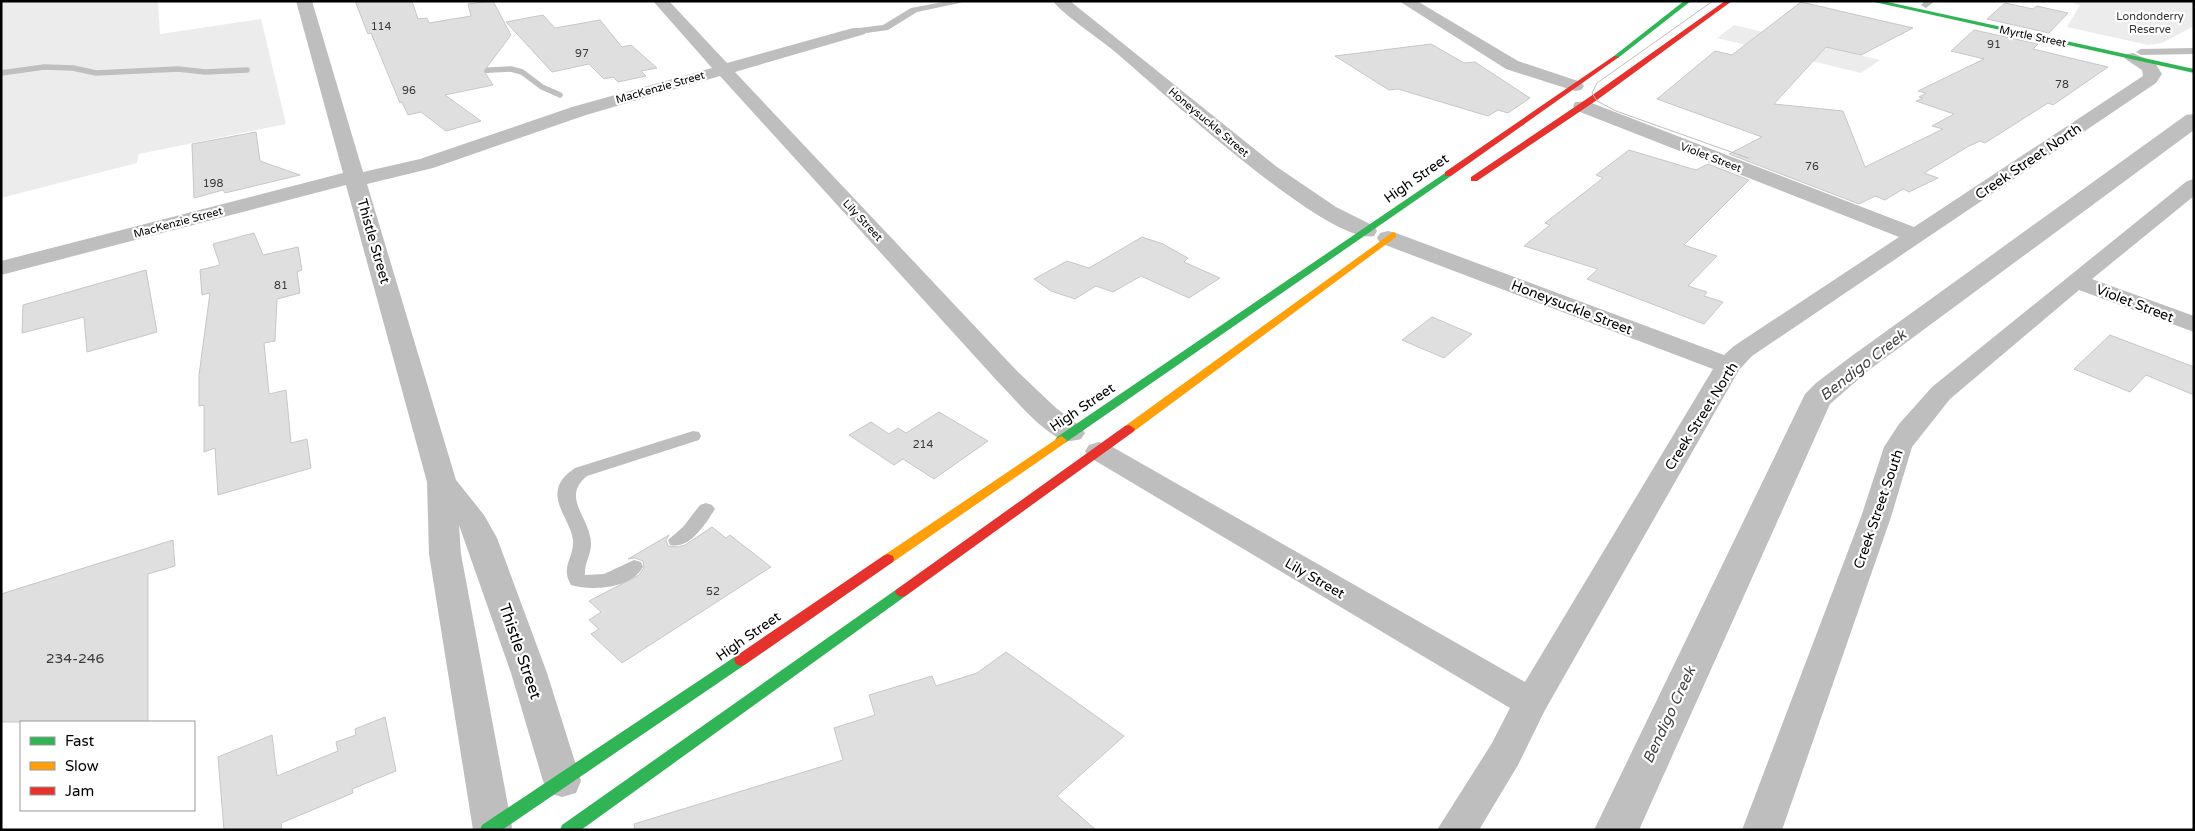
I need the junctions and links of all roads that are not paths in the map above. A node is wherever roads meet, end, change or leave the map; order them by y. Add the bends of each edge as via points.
1 (304, 1) edge
2 (660, 1) edge
3 (965, 1) edge
4 (1060, 1) edge
5 (1406, 1) edge
6 (1688, 1) edge
7 (1729, 1) edge
8 (1873, 1) edge
9 (1910, 1) edge
10 (1928, 3) edge
11 (860, 31) joint
12 (1632, 45) junction
13 (1660, 50) junction
14 (2194, 50) edge
15 (2137, 55) junction
16 (2194, 64) edge
17 (723, 68) junction
18 (2194, 71) edge
19 (1568, 91) junction
20 (1601, 93) junction
21 (1582, 106) junction
22 (355, 178) junction
23 (1467, 184) dead end
24 (2194, 185) edge
25 (1386, 232) junction
26 (1917, 236) junction
27 (1, 268) edge
28 (2077, 281) junction
29 (2194, 325) edge
30 (1728, 366) junction
31 (1071, 433) junction
32 (693, 436) dead end
33 (1099, 451) junction
34 (442, 482) junction
35 (706, 509) dead end
36 (677, 540) dead end
37 (634, 567) dead end
38 (1532, 702) junction
39 (563, 786) junction
40 (574, 825) edge
41 (491, 829) edge
42 (1457, 830) edge
43 (1762, 830) edge

1 - 22 street, Thistle Street
2 - 17 street, Lily Street
3 - 11 lane, MacKenzie Street via 914,10 885,28
4 - 25 street, Honeysuckle Street via 1098,28 1242,150 1311,202 1340,220
5 - 19 street, Violet Street via 1512,64 1528,79
6 - 12 main road, High Street
7 - 13 main road
8 - 15 main road, Myrtle Street
9 - 10 main road, Myrtle Street
10 - 15 main road, Myrtle Street
11 - 17 street, MacKenzie Street
12 - 13 main road
12 - 19 main road, High Street
13 - 20 main road
14 - 15 lane
15 - 16 main road, Myrtle Street
15 - 18 main road, Myrtle Street
15 - 26 street, Creek Street North via 2152,70 2154,74 2150,79
17 - 22 street, MacKenzie Street via 552,119 432,162
17 - 31 street, Lily Street via 1008,377
19 - 20 main road, Violet Street
19 - 21 main road, Violet Street
19 - 25 main road, High Street
20 - 21 main road
21 - 23 main road
21 - 26 street, Violet Street
22 - 27 street, MacKenzie Street
22 - 34 street, Thistle Street
24 - 28 street, Creek Street South
25 - 30 street, Honeysuckle Street
25 - 31 main road, High Street
25 - 33 main road, High Street
26 - 30 street, Creek Street North via 1743,351
28 - 29 street, Violet Street
28 - 43 street, Creek Street South via 1941,393 1898,447 1876,517
30 - 38 street, Creek Street North
31 - 33 main road
31 - 39 main road, High Street
32 - 37 lane via 582,472 574,476 567,486 566,495 582,542 575,571 578,580 590,583 608,581
33 - 38 street, Lily Street
33 - 40 main road, High Street
34 - 39 street, Thistle Street via 474,522 481,538 530,673
34 - 41 street, Thistle Street via 445,554
35 - 36 lane via 690,531
38 - 42 street, Creek Street North via 1505,754
39 - 41 main road, High Street

